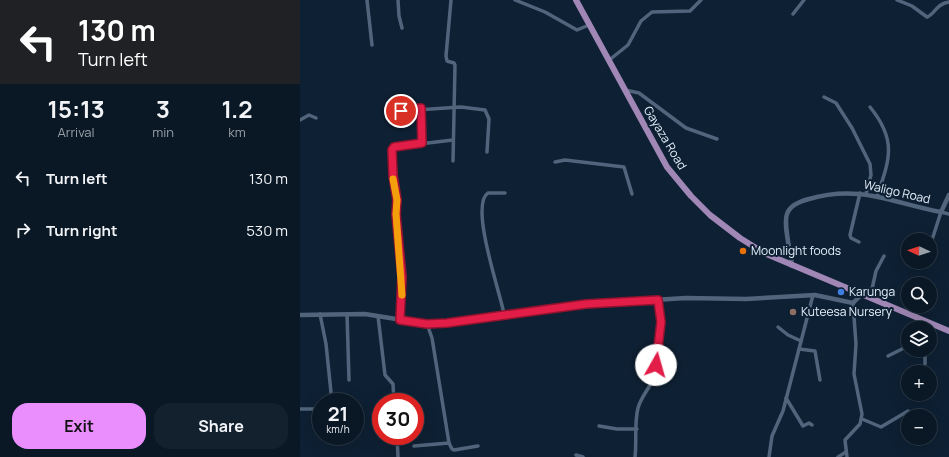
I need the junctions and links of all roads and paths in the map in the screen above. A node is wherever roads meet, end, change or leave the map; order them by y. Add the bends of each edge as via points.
1 (367, 0) edge
2 (398, 0) edge
3 (451, 0) edge
4 (515, 0) edge
5 (576, 0) edge
6 (700, 0) edge
7 (804, 0) edge
8 (897, 0) edge
9 (949, 2) edge
10 (793, 14) dead end
11 (589, 24) junction
12 (402, 28) dead end
13 (372, 45) dead end
14 (608, 61) junction
15 (624, 90) junction
16 (824, 97) dead end
17 (870, 106) dead end
18 (454, 107) junction
19 (421, 108) junction
20 (401, 111) dead end
21 (316, 118) dead end
22 (300, 120) edge
23 (453, 140) junction
24 (718, 140) dead end
25 (422, 143) junction
26 (487, 152) dead end
27 (453, 161) dead end
28 (555, 162) dead end
29 (505, 193) dead end
30 (861, 193) junction
31 (632, 194) dead end
32 (866, 194) junction
33 (949, 195) edge
34 (877, 196) junction
35 (941, 212) junction
36 (949, 214) edge
37 (934, 233) edge
38 (859, 242) dead end
39 (884, 256) dead end
40 (792, 266) junction
41 (862, 294) junction
42 (813, 295) junction
43 (870, 298) junction
44 (658, 300) junction
45 (853, 303) junction
46 (320, 314) junction
47 (347, 314) junction
48 (504, 314) junction
49 (300, 315) edge
50 (378, 316) junction
51 (400, 320) junction
52 (924, 320) joint
53 (427, 324) junction
54 (778, 327) dead end
55 (949, 331) edge
56 (801, 341) junction
57 (901, 348) edge
58 (799, 349) junction
59 (888, 356) dead end
60 (924, 357) edge
61 (925, 364) dead end
62 (349, 380) dead end
63 (820, 380) dead end
64 (331, 393) edge
65 (394, 393) edge
66 (786, 398) junction
67 (300, 409) edge
68 (312, 409) edge
69 (901, 415) edge
70 (862, 419) junction
71 (812, 425) dead end
72 (599, 426) dead end
73 (637, 429) junction
74 (449, 442) junction
75 (397, 445) edge
76 (414, 446) dead end
77 (478, 446) dead end
78 (846, 452) junction
79 (576, 455) dead end
80 (398, 457) edge
81 (583, 457) edge
82 (635, 457) edge
83 (769, 457) edge
84 (838, 457) edge
85 (847, 457) edge

1 - 13 street
2 - 12 street
3 - 18 street via 446,56 447,61 455,63
4 - 11 street via 546,12 577,30
5 - 11 main road, Gayaza Road
6 - 14 street via 690,11 652,12 641,21 628,45
7 - 10 street
8 - 9 street via 928,17 940,5
11 - 14 main road, Gayaza Road
14 - 15 main road, Gayaza Road
15 - 24 street via 639,93 686,128
15 - 40 main road, Gayaza Road via 667,167 690,196 740,238
16 - 32 street via 836,103 870,164 871,175
17 - 34 street via 883,126 890,152
18 - 19 street
18 - 23 street
18 - 26 street via 480,108 487,113
19 - 20 street
19 - 25 street
21 - 22 street via 309,115
23 - 25 street
23 - 27 street
25 - 51 street via 394,147 392,150 402,277
28 - 31 street via 565,160 624,167
29 - 48 street via 488,193 483,200 483,223 488,256
30 - 32 street, Waligo Road
30 - 38 street via 850,236
30 - 40 street, Waligo Road via 814,197 790,209 786,222
32 - 34 street, Waligo Road
33 - 35 street
34 - 35 street, Waligo Road
35 - 36 street
35 - 37 street
39 - 43 street via 876,271
40 - 41 main road, Gayaza Road
41 - 43 main road, Gayaza Road
41 - 45 street
42 - 44 street
42 - 45 street
42 - 56 street
43 - 52 main road, Gayaza Road
44 - 48 street via 589,304
44 - 73 street via 661,322 654,378 639,405
45 - 70 street via 856,344 854,374
46 - 47 street
46 - 49 street
46 - 64 street
47 - 50 street
47 - 62 street
48 - 53 street
50 - 51 street
50 - 65 street via 385,375 393,384
51 - 53 street
52 - 55 main road, Gayaza Road
53 - 74 street via 432,338
54 - 56 street
56 - 58 street
57 - 59 street
58 - 63 street via 815,352
58 - 66 street
60 - 61 street
66 - 71 street via 803,426 809,423
66 - 83 street via 781,418 772,436
67 - 68 street
69 - 70 street via 881,427
70 - 78 street via 845,440
72 - 73 street
73 - 82 street
74 - 76 street
74 - 77 street via 454,450
75 - 80 street
78 - 84 street
78 - 85 street
79 - 81 street

